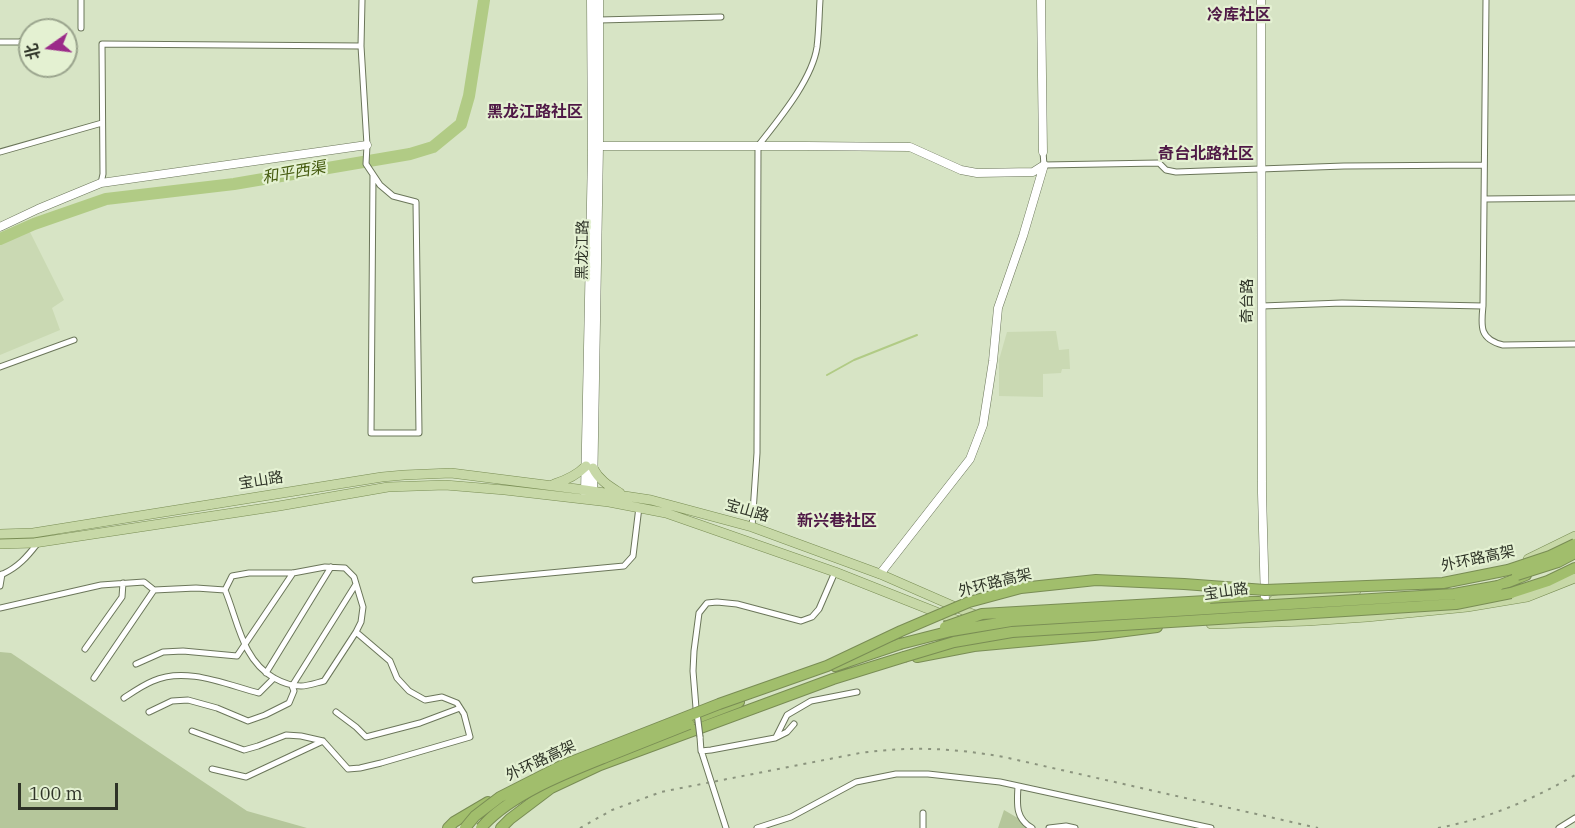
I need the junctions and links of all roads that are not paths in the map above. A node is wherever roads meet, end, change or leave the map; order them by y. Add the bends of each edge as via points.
1 (81, 0) edge
2 (362, 0) edge
3 (591, 0) edge
4 (599, 0) edge
5 (820, 0) edge
6 (1041, 0) edge
7 (1261, 0) edge
8 (1486, 0) edge
9 (721, 16) dead end
10 (599, 20) junction
11 (81, 28) dead end
12 (0, 42) edge
13 (18, 42) edge
14 (361, 46) junction
15 (102, 123) junction
16 (367, 146) junction
17 (595, 146) junction
18 (758, 146) junction
19 (0, 152) edge
20 (1042, 152) joint
21 (1044, 165) junction
22 (1484, 165) junction
23 (1261, 169) junction
24 (373, 175) junction
25 (101, 183) junction
26 (1575, 198) edge
27 (1485, 199) junction
28 (0, 226) edge
29 (1262, 306) junction
30 (1483, 306) junction
31 (74, 340) dead end
32 (1575, 344) edge
33 (0, 367) edge
34 (589, 467) junction
35 (550, 486) junction
36 (589, 495) junction
37 (622, 495) junction
38 (639, 507) junction
39 (752, 527) junction
40 (0, 534) edge
41 (1575, 536) edge
42 (38, 542) junction
43 (0, 544) edge
44 (1575, 544) edge
45 (1575, 552) edge
46 (331, 567) junction
47 (1575, 568) edge
48 (836, 572) junction
49 (293, 573) junction
50 (1, 574) edge
51 (880, 574) junction
52 (1575, 578) edge
53 (475, 579) dead end
54 (123, 583) junction
55 (356, 584) junction
56 (0, 586) edge
57 (154, 590) junction
58 (225, 590) junction
59 (1265, 602) junction
60 (0, 608) edge
61 (1171, 626) junction
62 (356, 632) junction
63 (900, 644) junction
64 (244, 646) junction
65 (85, 649) dead end
66 (890, 662) junction
67 (136, 664) dead end
68 (266, 673) junction
69 (94, 678) dead end
70 (274, 678) junction
71 (292, 686) junction
72 (856, 692) dead end
73 (124, 698) dead end
74 (460, 708) junction
75 (149, 712) dead end
76 (336, 712) dead end
77 (794, 724) dead end
78 (192, 731) dead end
79 (775, 738) junction
80 (323, 741) junction
81 (701, 750) junction
82 (212, 769) dead end
83 (1018, 786) junction
84 (923, 813) dead end
85 (1575, 818) edge
86 (447, 828) edge
87 (465, 828) edge
88 (481, 828) edge
89 (501, 828) edge
90 (726, 828) edge
91 (757, 828) edge
92 (923, 828) edge
93 (1032, 828) edge
94 (1049, 828) edge
95 (1075, 828) edge
96 (1211, 828) edge
97 (1559, 828) edge

1 - 11 street
2 - 14 street
3 - 17 street, 黑龙江路
4 - 10 street, 黑龙江路
5 - 18 street via 817,49 806,79
6 - 20 street
7 - 23 street, 奇台路
8 - 22 street
9 - 10 street
10 - 17 street, 黑龙江路
12 - 13 street
14 - 15 street via 102,44
14 - 16 street
15 - 19 street
15 - 25 street
16 - 24 street via 366,164
16 - 25 street
17 - 18 street
17 - 34 street, 黑龙江路
18 - 21 street via 910,147 977,173 1033,172
18 - 39 street via 757,453
20 - 21 street
21 - 23 street via 1160,163 1165,173
21 - 51 street via 998,308 982,425 970,459
22 - 23 street
22 - 27 street
23 - 29 street, 奇台路
24 - 24 street via 371,433 419,433 416,202 393,196
25 - 28 street
26 - 27 street
27 - 30 street
29 - 30 street
29 - 59 street, 奇台路
30 - 32 street via 1481,322 1485,336 1492,342
31 - 33 street
34 - 35 main road
34 - 36 street, 黑龙江路
34 - 37 main road
35 - 36 main road, 宝山路
35 - 40 main road, 宝山路 via 451,473 404,475 33,533
36 - 37 main road, 宝山路
36 - 38 main road, 宝山路
36 - 42 main road, 宝山路 via 401,486
37 - 39 main road, 宝山路
38 - 48 main road, 宝山路
38 - 53 street via 633,555 624,566
39 - 51 main road, 宝山路
41 - 59 main road, 宝山路 via 1531,558 1447,579
42 - 43 main road, 宝山路
42 - 50 street via 26,558
44 - 87 highway, 外环路高架, bridge via 1508,570 1443,583 1265,590 1096,580 1021,588 969,602 827,666 561,766 500,797
45 - 63 highway, bridge via 1498,586 1455,594 1011,621
45 - 88 highway, 外环路高架, bridge via 1558,562 1509,577 1450,587 1272,596 1103,585 1028,593 976,607 834,671 566,773 506,806
46 - 49 street
46 - 55 street via 345,568
46 - 68 street
47 - 66 highway, bridge via 1511,593 1456,604 1012,632 954,642
48 - 61 main road, 宝山路 via 984,631 1046,634
48 - 81 street, bridge via 819,609 801,621 717,602 707,603 699,613 693,671
49 - 58 street via 232,576
49 - 64 street
50 - 56 street
51 - 59 main road, 宝山路 via 986,618 1043,625
52 - 61 main road, 宝山路 via 1527,597 1467,607 1317,621
54 - 57 street via 144,582
54 - 60 street
54 - 65 street via 122,597
55 - 62 street via 363,607
55 - 71 street
57 - 58 street
57 - 69 street
58 - 64 street
59 - 63 highway, bridge via 1206,601 982,614
61 - 66 highway, bridge via 974,646
62 - 71 street via 324,681
62 - 74 street via 390,661 397,678 409,691 425,700 442,697
63 - 86 highway via 545,775 500,794
64 - 67 street via 237,656 163,652
64 - 68 street
66 - 89 highway via 600,765 550,789
68 - 70 street
70 - 71 street
70 - 73 street via 259,693 214,680 176,675 154,680
71 - 75 street via 289,703 248,721 188,700 172,701
72 - 79 street via 812,701 787,715
74 - 76 street via 366,737
74 - 80 street via 470,737 360,768 348,769
77 - 79 street
78 - 80 street via 244,750 286,735
79 - 81 street
80 - 82 street via 246,777
81 - 90 street
83 - 91 street via 928,774 874,777 856,782 791,817
83 - 93 street via 1019,814
83 - 96 street
84 - 92 street
85 - 97 street
94 - 95 street

